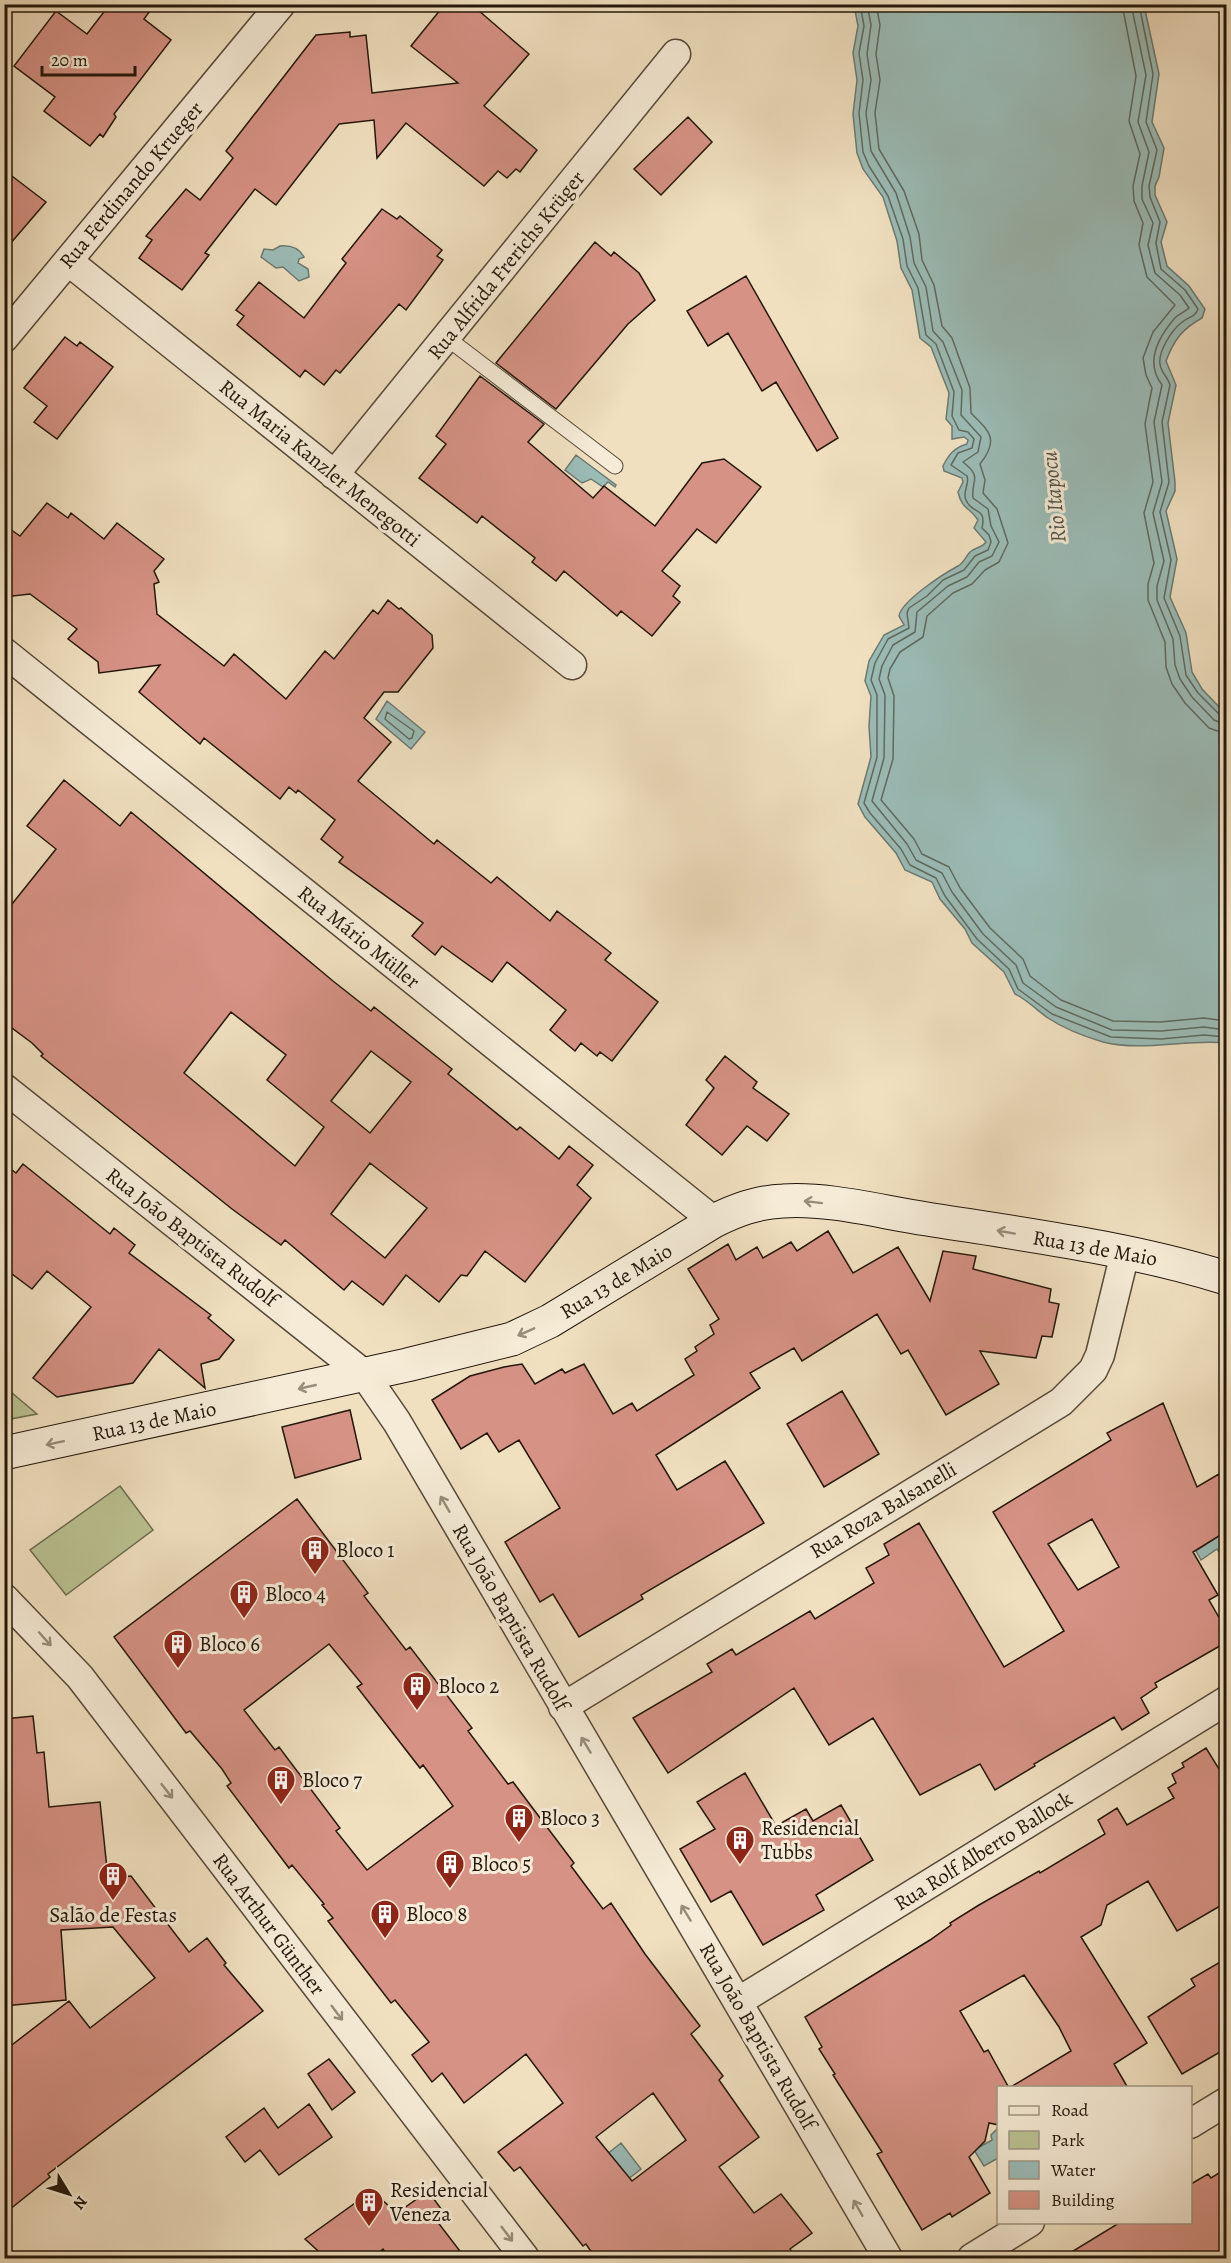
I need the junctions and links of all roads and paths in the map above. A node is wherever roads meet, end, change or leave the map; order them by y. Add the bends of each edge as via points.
1 (281, 4) edge
2 (676, 54) dead end
3 (68, 261) junction
4 (4, 338) edge
5 (447, 338) junction
6 (615, 466) dead end
7 (334, 475) junction
8 (4, 652) edge
9 (572, 665) dead end
10 (4, 1088) edge
11 (714, 1221) junction
12 (1125, 1253) junction
13 (1227, 1278) edge
14 (364, 1374) junction
15 (4, 1453) edge
16 (4, 1598) edge
17 (1227, 1701) edge
18 (563, 1707) junction
19 (739, 2001) junction
20 (1227, 2102) edge
21 (1192, 2123) edge
22 (1028, 2224) edge
23 (525, 2259) edge
24 (888, 2259) edge
25 (972, 2259) edge

1 - 3 street, Rua Ferdinando Krueger
2 - 5 street, Rua Alfrida Frerichs Krüger
3 - 4 street, Rua Ferdinando Krueger
3 - 7 street, Rua Maria Kanzler Menegotti
5 - 6 lane
5 - 7 street, Rua Alfrida Frerichs Krüger
7 - 9 street, Rua Maria Kanzler Menegotti
8 - 11 street, Rua Mário Müller
10 - 14 street, Rua João Baptista Rudolf
12 -> 11 main road, Rua 13 de Maio via 800,1200 758,1203
11 -> 14 main road, Rua 13 de Maio via 531,1331 489,1345
12 - 13 main road, Rua 13 de Maio
12 - 18 street, Rua Roza Balsanelli via 1100,1354 1093,1370 1061,1402
14 -> 15 main road, Rua 13 de Maio
18 -> 14 street, Rua João Baptista Rudolf via 397,1422
16 -> 23 street, Rua Arthur Günther via 80,1677
17 - 19 street, Rua Rolf Alberto Ballock
19 -> 18 street, Rua João Baptista Rudolf
24 -> 19 street, Rua João Baptista Rudolf
20 - 21 street
22 - 25 street

